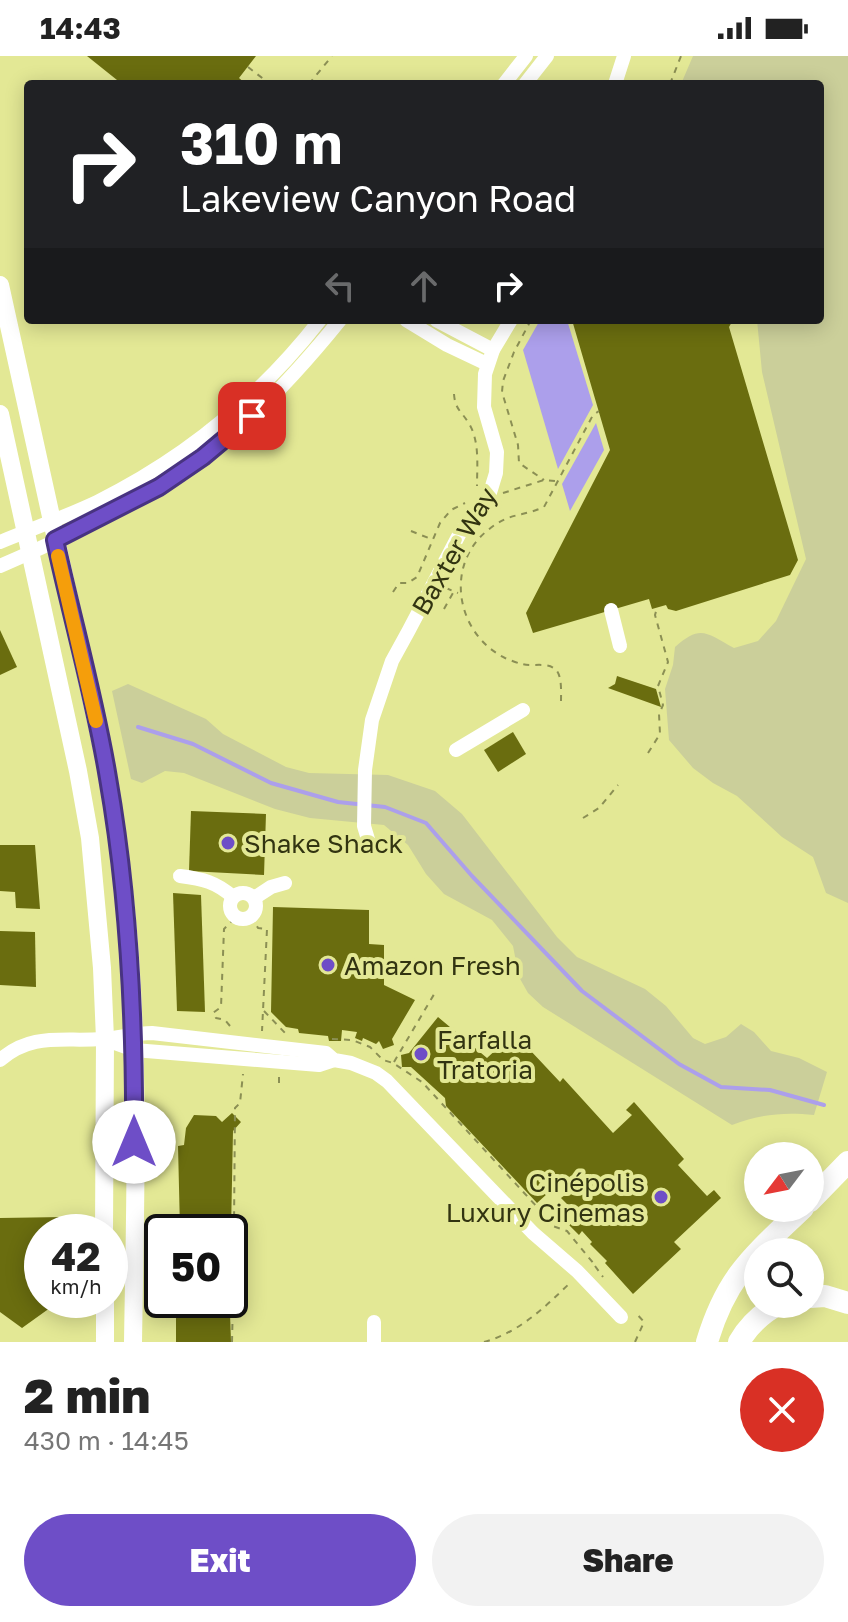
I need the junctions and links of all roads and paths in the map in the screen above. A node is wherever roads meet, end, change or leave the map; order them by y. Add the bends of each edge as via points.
1 (332, 56) edge
2 (526, 56) edge
3 (547, 56) edge
4 (624, 56) edge
5 (681, 56) edge
6 (248, 67) dead end
7 (265, 80) edge
8 (312, 80) edge
9 (507, 80) edge
10 (528, 80) edge
11 (616, 80) edge
12 (672, 80) edge
13 (0, 285) edge
14 (317, 324) edge
15 (337, 324) edge
16 (413, 324) edge
17 (442, 324) edge
18 (509, 324) edge
19 (528, 324) edge
20 (490, 357) junction
21 (454, 394) dead end
22 (599, 411) dead end
23 (0, 414) edge
24 (544, 480) junction
25 (556, 482) junction
26 (476, 491) dead end
27 (502, 494) dead end
28 (470, 500) dead end
29 (53, 531) junction
30 (411, 531) dead end
31 (26, 532) junction
32 (432, 539) junction
33 (0, 542) edge
34 (31, 552) junction
35 (0, 566) edge
36 (417, 577) junction
37 (422, 579) dead end
38 (445, 588) dead end
39 (393, 592) dead end
40 (453, 593) junction
41 (459, 594) junction
42 (657, 608) dead end
43 (444, 609) dead end
44 (611, 610) dead end
45 (620, 646) dead end
46 (561, 701) dead end
47 (523, 710) dead end
48 (456, 750) dead end
49 (648, 753) dead end
50 (618, 785) dead end
51 (583, 818) dead end
52 (370, 846) dead end
53 (180, 876) dead end
54 (285, 883) dead end
55 (233, 897) junction
56 (254, 898) junction
57 (244, 916) junction
58 (436, 991) dead end
59 (263, 1010) junction
60 (230, 1027) dead end
61 (262, 1031) dead end
62 (287, 1035) dead end
63 (105, 1039) junction
64 (134, 1042) junction
65 (0, 1060) edge
66 (393, 1063) dead end
67 (243, 1074) dead end
68 (279, 1075) dead end
69 (279, 1083) dead end
70 (848, 1162) edge
71 (824, 1187) edge
72 (104, 1214) edge
73 (789, 1222) edge
74 (594, 1264) dead end
75 (573, 1280) dead end
76 (606, 1281) dead end
77 (824, 1296) edge
78 (848, 1303) edge
79 (629, 1315) joint
80 (105, 1318) edge
81 (757, 1318) edge
82 (374, 1322) dead end
83 (134, 1337) edge
84 (105, 1342) edge
85 (232, 1342) edge
86 (374, 1342) edge
87 (484, 1342) edge
88 (635, 1342) edge
89 (707, 1342) edge
90 (739, 1342) edge

1 - 8 path
2 - 9 street
3 - 10 street
4 - 11 street
5 - 12 path
6 - 7 path
13 - 29 main road
14 - 29 street via 218,427
15 - 29 street via 285,385 216,447 159,487
16 - 20 street via 447,345
17 - 20 street
18 - 20 street, Baxter Way
19 - 24 path via 512,350 502,392 519,463
20 - 52 street, Baxter Way via 484,407 497,452 496,473 489,496 461,531 392,661 372,720 364,826
21 - 26 path via 456,410 469,423 478,452
22 - 25 path
23 - 31 main road
24 - 25 path
24 - 27 path
25 - 41 path via 542,509 515,514 485,532 464,563
28 - 32 path via 445,515
29 - 31 street
29 - 34 street
29 - 64 main road via 108,775 126,911
30 - 32 path
31 - 33 street
31 - 34 main road
32 - 36 path
34 - 35 street
34 - 63 main road via 90,838
36 - 37 path
36 - 39 path via 399,583
38 - 40 path
40 - 41 path
40 - 43 path
41 - 46 path via 466,617 488,647 523,665 550,665 558,672
42 - 49 path via 668,662 658,689 663,708 660,734
44 - 45 street
47 - 48 street
50 - 51 path
53 - 55 street via 205,879
54 - 56 street
55 - 56 street via 243,893
55 - 57 street via 231,909
56 - 57 street via 256,909
57 - 59 path via 267,929
57 - 60 path via 224,929 221,1007 213,1013
58 - 66 path
59 - 61 path
59 - 62 path
63 - 64 street
63 - 65 street via 35,1040
63 - 72 main road
64 - 79 street via 319,1065 334,1060 376,1073 533,1233
64 - 83 main road
67 - 85 path via 235,1108 234,1227 245,1228 245,1286 244,1297 233,1299
68 - 69 path
70 - 71 highway
73 - 89 highway via 736,1275 719,1303
74 - 76 path
75 - 87 path via 527,1323
77 - 78 highway
79 - 88 path via 644,1322
80 - 84 main road
81 - 90 highway
82 - 86 street

